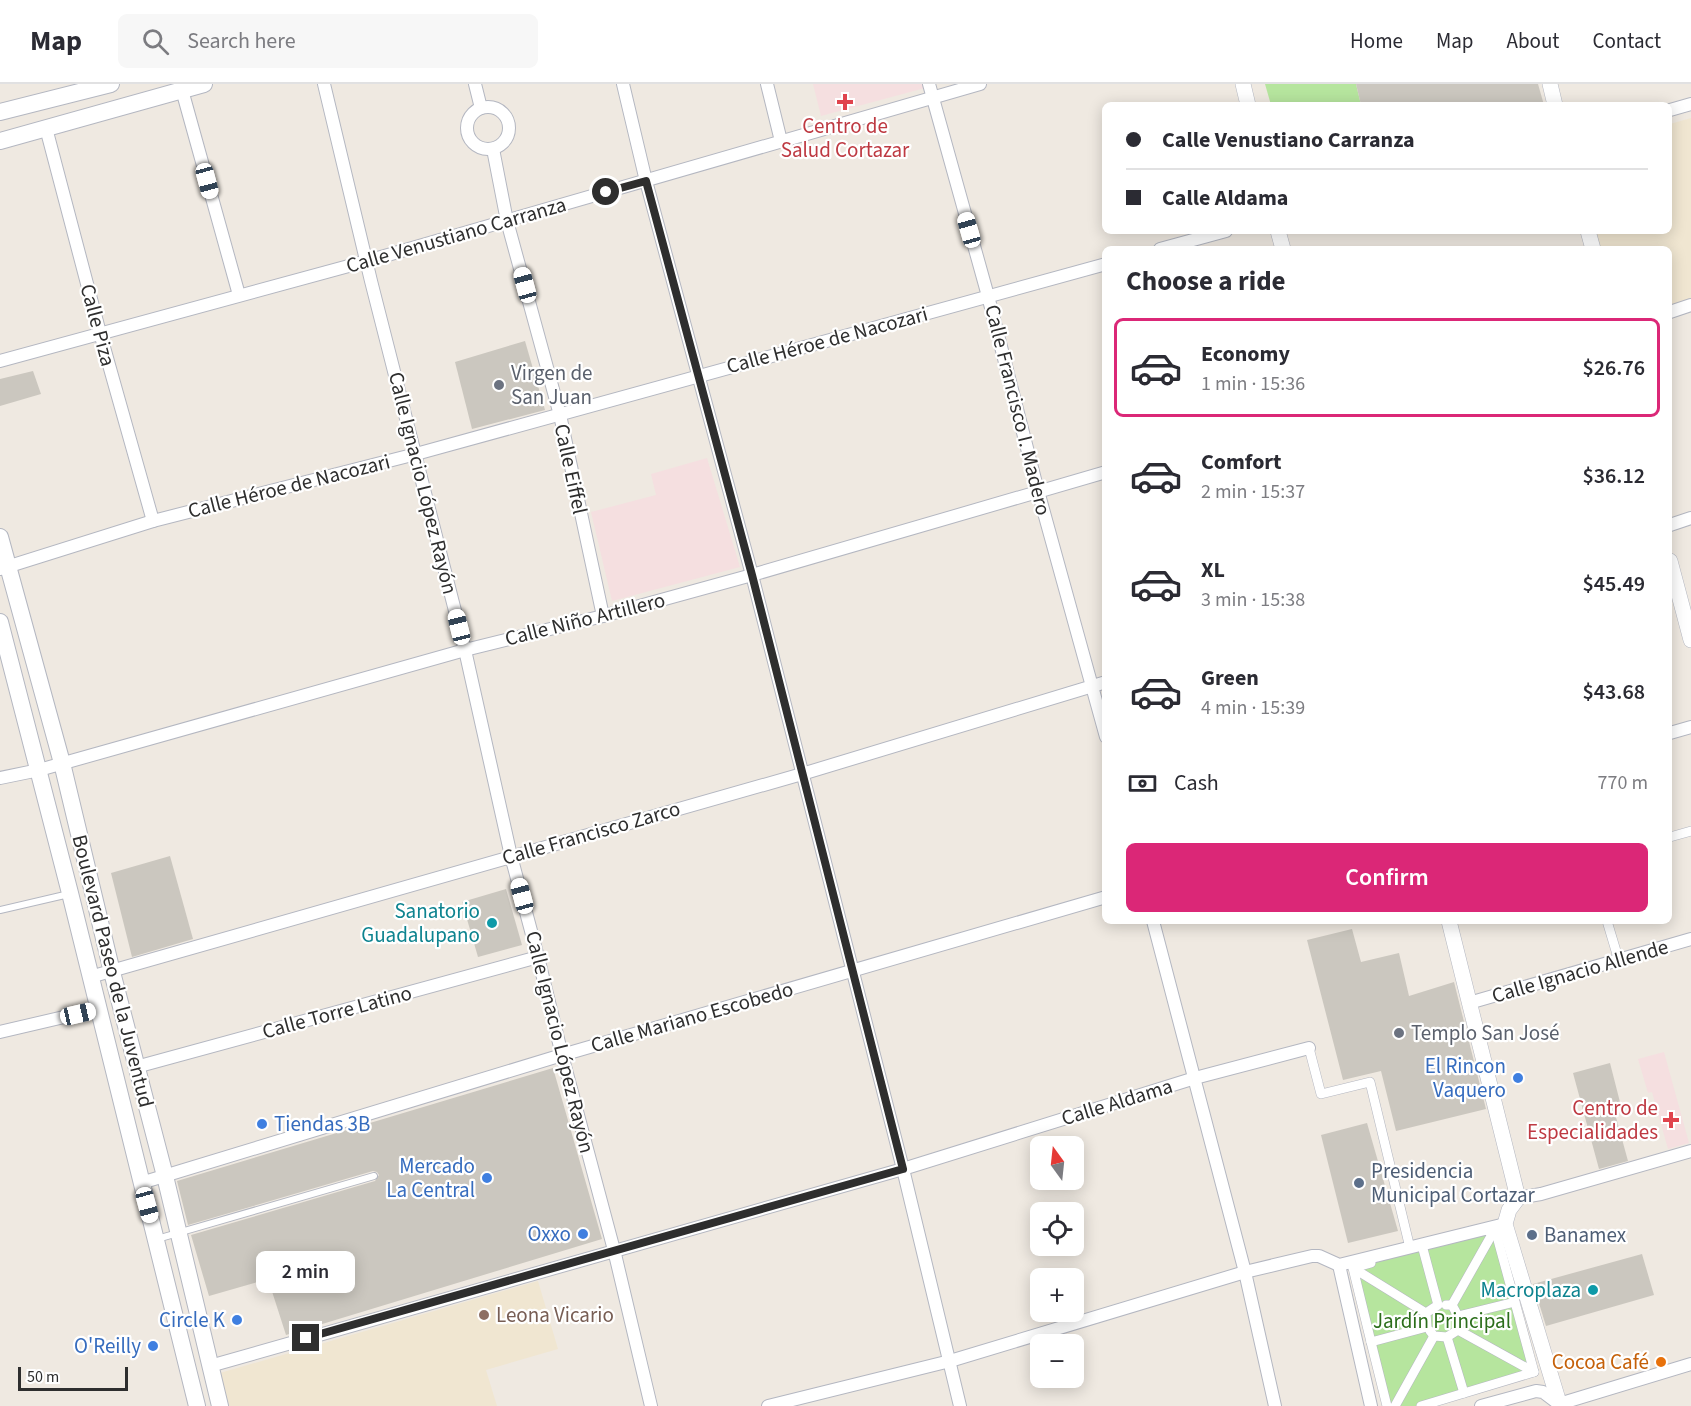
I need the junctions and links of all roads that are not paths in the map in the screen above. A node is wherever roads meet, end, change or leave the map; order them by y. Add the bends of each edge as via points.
1 (111, 84) edge
2 (204, 84) edge
3 (324, 84) edge
4 (475, 84) edge
5 (623, 84) edge
6 (767, 84) edge
7 (928, 84) edge
8 (980, 84) edge
9 (1244, 84) edge
10 (1550, 84) edge
11 (182, 90) junction
12 (932, 97) junction
13 (1247, 102) edge
14 (1554, 102) edge
15 (1691, 105) edge
16 (481, 108) junction
17 (1672, 110) edge
18 (0, 112) edge
19 (46, 128) junction
20 (0, 141) edge
21 (781, 141) junction
22 (493, 149) junction
23 (646, 181) junction
24 (507, 220) junction
25 (1215, 234) edge
26 (1171, 246) edge
27 (367, 261) junction
28 (1102, 265) edge
29 (239, 295) junction
30 (988, 296) junction
31 (1691, 305) edge
32 (1672, 311) edge
33 (100, 333) junction
34 (0, 361) edge
35 (700, 375) junction
36 (560, 415) junction
37 (416, 454) junction
38 (1102, 473) edge
39 (1038, 491) junction
40 (1691, 518) edge
41 (153, 522) junction
42 (1672, 524) edge
43 (0, 537) edge
44 (4, 567) edge
45 (1672, 569) edge
46 (752, 575) junction
47 (603, 616) junction
48 (0, 622) edge
49 (1691, 640) edge
50 (465, 650) junction
51 (1102, 683) edge
52 (1092, 686) junction
53 (1102, 722) edge
54 (1691, 727) edge
55 (1672, 732) edge
56 (62, 763) junction
57 (39, 770) junction
58 (802, 774) junction
59 (0, 778) edge
60 (1691, 831) edge
61 (1672, 836) edge
62 (511, 856) junction
63 (70, 893) junction
64 (1102, 898) edge
65 (0, 910) edge
66 (1154, 924) edge
67 (1450, 924) edge
68 (1608, 924) edge
69 (1691, 939) edge
70 (538, 957) junction
71 (1619, 962) junction
72 (852, 970) junction
73 (112, 972) junction
74 (90, 977) junction
75 (1469, 1003) junction
76 (98, 1009) junction
77 (0, 1032) edge
78 (1309, 1048) joint
79 (562, 1055) junction
80 (136, 1067) junction
81 (1195, 1078) junction
82 (1691, 1151) edge
83 (903, 1169) junction
84 (165, 1176) junction
85 (374, 1176) dead end
86 (141, 1183) junction
87 (1518, 1198) junction
88 (1500, 1226) junction
89 (178, 1233) junction
90 (157, 1239) junction
91 (1410, 1248) junction
92 (1423, 1249) junction
93 (615, 1250) junction
94 (1340, 1265) junction
95 (1353, 1268) junction
96 (1245, 1272) junction
97 (1515, 1302) junction
98 (1438, 1305) junction
99 (1452, 1305) junction
100 (1426, 1313) junction
101 (1458, 1316) junction
102 (1427, 1327) junction
103 (1458, 1330) junction
104 (1434, 1336) junction
105 (1447, 1337) junction
106 (1371, 1342) junction
107 (950, 1361) junction
108 (1691, 1364) edge
109 (210, 1366) junction
110 (1534, 1372) junction
111 (1464, 1393) junction
112 (1559, 1405) edge
113 (197, 1406) edge
114 (220, 1406) edge
115 (651, 1406) edge
116 (768, 1406) edge
117 (960, 1406) edge
118 (1275, 1406) edge
119 (1371, 1406) edge
120 (1387, 1406) edge
121 (1395, 1406) edge
122 (1421, 1406) edge
123 (1481, 1406) edge

1 - 18 main road
2 - 11 main road
3 - 27 street, Calle Ignacio López Rayón
4 - 16 street
5 - 23 street
6 - 21 street
7 - 12 street, Calle Francisco I. Madero
8 - 12 street, Calle Venustiano Carranza
9 - 13 street
10 - 14 street
11 - 19 main road
11 - 29 street
12 - 21 street, Calle Venustiano Carranza
12 - 30 street, Calle Francisco I. Madero
15 - 17 street
16 - 22 street via 467,121 467,134 480,148
16 - 22 street via 493,107 504,113 509,124 507,137
19 - 20 main road
19 - 33 street, Calle Piza
21 - 23 street, Calle Venustiano Carranza
22 - 24 street, Calle Eiffel
23 - 24 street, Calle Venustiano Carranza
23 - 35 street
24 - 27 street, Calle Venustiano Carranza
24 - 36 street, Calle Eiffel
25 - 26 street
27 - 29 street, Calle Venustiano Carranza
27 - 37 street, Calle Ignacio López Rayón
28 - 30 street, Calle Héroe de Nacozari
29 - 33 street, Calle Venustiano Carranza
30 - 35 street, Calle Héroe de Nacozari
30 - 39 street, Calle Francisco I. Madero
31 - 32 street
33 - 34 street, Calle Venustiano Carranza
33 - 41 street, Calle Piza
35 - 36 street, Calle Héroe de Nacozari
35 - 46 street
36 - 37 street, Calle Héroe de Nacozari
36 - 47 street, Calle Eiffel
37 - 41 street, Calle Héroe de Nacozari
37 - 50 street, Calle Ignacio López Rayón
38 - 39 street, Calle Niño Artillero
39 - 46 street, Calle Niño Artillero
39 - 52 street, Calle Francisco I. Madero
40 - 42 street
41 - 44 street, Calle Héroe de Nacozari
43 - 44 main road, Boulevard Paseo de la Juventud
44 - 56 main road, Boulevard Paseo de la Juventud
45 - 49 street
46 - 47 street, Calle Niño Artillero
46 - 58 street
47 - 50 street, Calle Niño Artillero
48 - 57 main road, Boulevard Paseo de la Juventud
50 - 56 street, Calle Niño Artillero
50 - 62 street, Calle Ignacio López Rayón
51 - 52 street, Calle Francisco Zarco
52 - 53 street, Calle Francisco I. Madero
52 - 58 street, Calle Francisco Zarco
54 - 55 street
56 - 57 street, Calle Niño Artillero
56 - 73 main road, Boulevard Paseo de la Juventud
57 - 59 street, Calle Niño Artillero
57 - 63 main road, Boulevard Paseo de la Juventud
58 - 62 street, Calle Francisco Zarco
58 - 72 street
60 - 61 street
62 - 70 street, Calle Ignacio López Rayón
62 - 73 street, Calle Francisco Zarco
63 - 65 lane
63 - 74 main road, Boulevard Paseo de la Juventud
64 - 72 street, Calle Mariano Escobedo
66 - 81 street
67 - 75 street
68 - 71 street
69 - 71 street, Calle Ignacio Allende
70 - 79 street, Calle Ignacio López Rayón
70 - 80 street, Calle Torre Latino
71 - 75 street, Calle Ignacio Allende
72 - 79 street, Calle Mariano Escobedo
72 - 83 street
73 - 74 street, Calle Francisco Zarco
73 - 80 main road, Boulevard Paseo de la Juventud
74 - 76 main road, Boulevard Paseo de la Juventud
75 - 87 street
76 - 77 street
76 - 86 main road, Boulevard Paseo de la Juventud
78 - 81 street, Calle Aldama
78 - 91 street via 1321,1094 1370,1082
79 - 84 street, Calle Mariano Escobedo
79 - 93 street, Calle Ignacio López Rayón
80 - 84 main road, Boulevard Paseo de la Juventud
81 - 83 street, Calle Aldama
81 - 96 street
82 - 87 street
83 - 93 street, Calle Aldama
83 - 107 street
84 - 86 street, Calle Mariano Escobedo
84 - 89 main road, Boulevard Paseo de la Juventud
85 - 89 lane
86 - 90 main road, Boulevard Paseo de la Juventud
87 - 88 street
88 - 91 street
88 - 92 street
88 - 97 street
88 - 99 street
88 - 112 street
89 - 90 lane
89 - 109 main road, Boulevard Paseo de la Juventud
90 - 113 main road, Boulevard Paseo de la Juventud
91 - 94 street
92 - 95 street
92 - 98 street
93 - 109 street, Calle Aldama
93 - 115 street, Calle Ignacio López Rayón
94 - 96 street via 1312,1256
94 - 119 street
95 - 100 street
95 - 106 street
96 - 107 street
96 - 118 street
97 - 101 street
97 - 110 street
98 - 99 street
98 - 100 street
99 - 101 street
100 - 102 street
101 - 103 street
102 - 104 street
102 - 106 street
103 - 105 street
103 - 110 street
104 - 105 street
104 - 121 street
105 - 111 street
106 - 120 street
107 - 116 street
107 - 117 street
108 - 112 street
109 - 114 main road, Boulevard Paseo de la Juventud
110 - 111 street
111 - 122 street
112 - 123 street via 1536,1392

